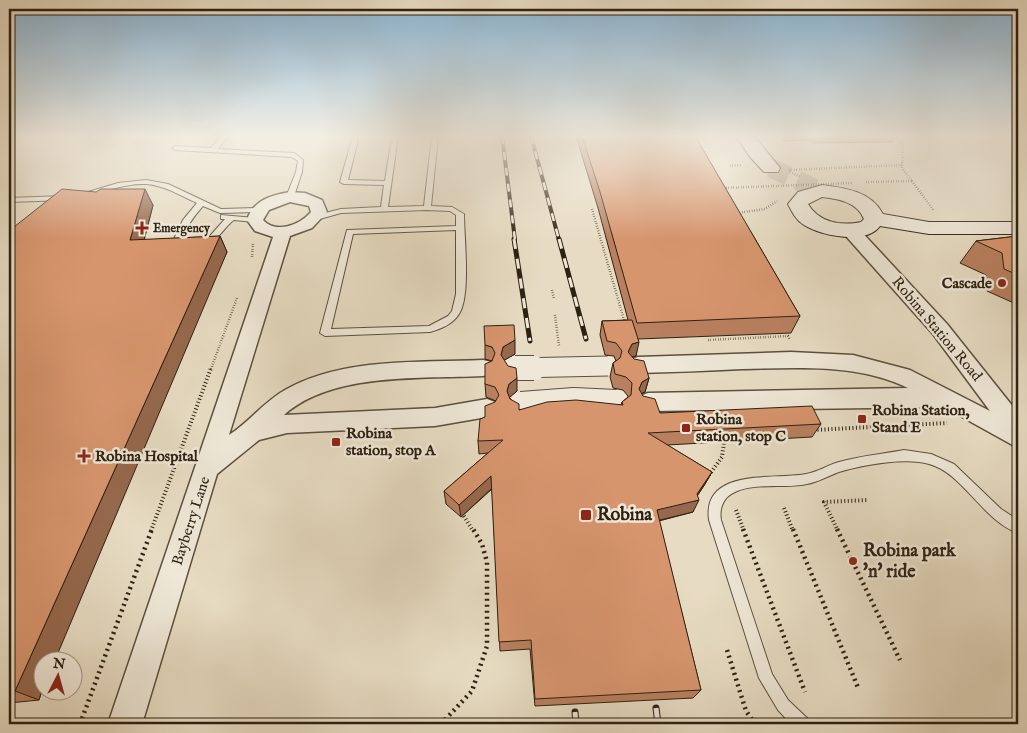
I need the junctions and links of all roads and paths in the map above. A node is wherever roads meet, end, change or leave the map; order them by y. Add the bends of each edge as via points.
1 (299, 170) edge
2 (347, 170) edge
3 (389, 170) edge
4 (431, 170) edge
5 (904, 170) edge
6 (912, 181) junction
7 (387, 183) junction
8 (720, 188) edge
9 (779, 195) dead end
10 (72, 197) junction
11 (290, 197) junction
12 (9, 200) edge
13 (201, 203) junction
14 (55, 208) edge
15 (427, 208) junction
16 (384, 209) junction
17 (592, 209) dead end
18 (220, 211) junction
19 (317, 212) junction
20 (871, 212) junction
21 (729, 213) edge
22 (251, 217) junction
23 (231, 219) junction
24 (932, 220) junction
25 (460, 228) junction
26 (1018, 228) edge
27 (851, 231) junction
28 (283, 232) junction
29 (249, 266) dead end
30 (552, 290) dead end
31 (239, 293) dead end
32 (554, 298) dead end
33 (555, 315) dead end
34 (620, 325) edge
35 (559, 344) dead end
36 (638, 365) edge
37 (608, 366) dead end
38 (483, 368) edge
39 (515, 368) edge
40 (616, 402) edge
41 (648, 402) edge
42 (521, 404) edge
43 (487, 408) edge
44 (954, 413) junction
45 (1018, 430) edge
46 (809, 431) edge
47 (250, 433) junction
48 (1018, 438) edge
49 (724, 442) edge
50 (207, 469) junction
51 (701, 481) edge
52 (868, 500) dead end
53 (459, 508) edge
54 (784, 508) dead end
55 (736, 510) dead end
56 (1018, 527) edge
57 (727, 650) dead end
58 (900, 660) dead end
59 (859, 690) dead end
60 (804, 692) dead end
61 (80, 724) edge
62 (125, 724) edge
63 (441, 724) edge
64 (754, 724) edge
65 (801, 724) edge

1 - 11 lane
2 - 7 lane via 344,182
3 - 7 lane
4 - 15 lane
5 - 6 path
6 - 8 path, bridge
6 - 24 path
7 - 16 lane
9 - 21 path via 775,205 762,210
10 - 12 lane
10 - 13 lane via 118,185 146,182 165,186
10 - 14 lane
11 - 19 street via 312,200
11 - 22 street via 272,202
13 - 18 lane
13 - 23 lane via 186,220 178,239 182,243 210,240
15 - 16 lane
15 - 25 lane via 452,209 460,214
16 - 19 lane
17 - 34 path via 624,320
18 - 22 lane
18 - 23 lane via 220,216
19 - 28 street via 302,227
20 - 24 street
20 - 27 street via 869,227
20 - 27 street via 851,197 835,192 802,197 798,204 805,216 821,225
22 - 23 lane
22 - 28 street via 264,229
22 - 29 path via 237,227 248,234 253,244
24 - 26 street
25 - 25 lane via 350,232 325,333 430,329 445,323 459,304
27 - 45 street, Robina Station Road via 940,330
28 - 50 street, Bayberry Lane
30 - 32 path
31 - 61 path
33 - 35 path
36 - 44 street via 791,360 853,362 902,376
37 - 39 street, bridge
38 - 47 street via 350,377 328,382 291,398
40 - 42 street, bridge via 574,400
41 - 44 street via 912,397
43 - 47 street via 435,417 287,424
44 - 46 path
44 - 48 street
47 - 50 street via 229,447
49 - 51 path via 722,457 710,476
50 - 62 street, Bayberry Lane
52 - 58 path via 824,502
53 - 63 path via 482,544 487,562 487,646 472,691
54 - 59 path
55 - 60 path
56 - 65 lane via 997,513 950,468 931,459 911,456 840,467 807,479 746,483 725,491 715,506 715,520 762,667 778,697
57 - 64 path via 746,711

